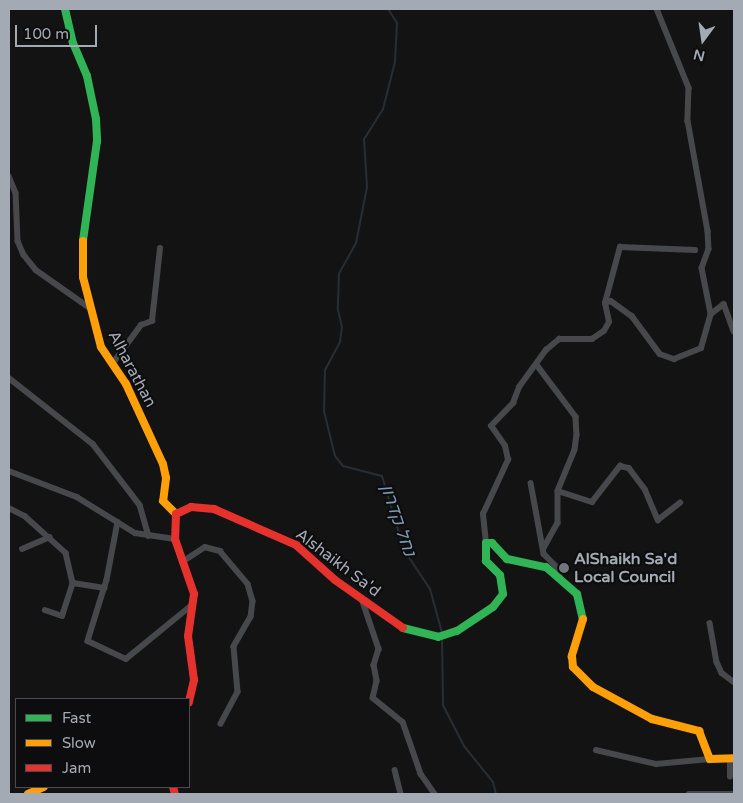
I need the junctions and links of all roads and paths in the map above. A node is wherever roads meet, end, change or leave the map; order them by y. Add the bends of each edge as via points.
1 (65, 9) edge
2 (657, 9) edge
3 (9, 176) edge
4 (160, 248) dead end
5 (695, 250) dead end
6 (605, 303) junction
7 (90, 308) junction
8 (711, 314) junction
9 (734, 331) edge
10 (113, 362) junction
11 (537, 365) junction
12 (9, 378) edge
13 (9, 471) edge
14 (531, 483) dead end
15 (558, 491) junction
16 (680, 503) dead end
17 (9, 508) edge
18 (176, 514) junction
19 (118, 522) junction
20 (149, 536) junction
21 (50, 537) junction
22 (175, 539) junction
23 (486, 543) junction
24 (544, 548) junction
25 (22, 549) dead end
26 (182, 562) junction
27 (560, 576) junction
28 (73, 583) junction
29 (105, 588) junction
30 (362, 598) junction
31 (192, 605) junction
32 (45, 610) dead end
33 (710, 622) dead end
34 (734, 682) edge
35 (190, 698) edge
36 (222, 724) dead end
37 (596, 750) dead end
38 (710, 759) junction
39 (732, 759) edge
40 (395, 770) dead end
41 (730, 777) dead end
42 (42, 788) edge
43 (28, 794) edge
44 (401, 794) edge
45 (435, 794) edge
46 (689, 794) edge
47 (734, 794) edge

1 - 7 street, Alharathan via 73,43 87,76 96,118 97,141 83,242 83,277
2 - 8 street via 688,88 688,121 708,231 709,249 702,268
3 - 7 street via 16,193 18,241 24,255 36,270
4 - 10 street via 152,320 142,325
5 - 6 street via 620,247
6 - 8 street via 617,303 660,354 674,358 701,348
6 - 11 street via 609,322 604,331 592,339 559,339
7 - 10 street, Alharathan via 102,347
8 - 9 street via 724,304
10 - 18 street, Alharathan via 163,464 166,478 163,501
11 - 15 street via 576,417 576,450
11 - 23 street via 519,387 513,403 491,426 505,446 508,460 484,514
12 - 20 street via 93,444 140,505
13 - 19 street via 77,498
14 - 24 street
15 - 16 street via 592,502 620,466 630,468 645,489 658,520
15 - 24 street via 558,523
17 - 21 street
18 - 22 street
18 - 30 street, Alshaikh Sa'd via 191,507 214,510 296,545 335,580
19 - 20 street via 135,533
19 - 29 street
20 - 22 street
21 - 25 street
21 - 28 street via 66,553
22 - 26 street
23 - 27 street via 492,543 507,559 546,567
23 - 30 street, Alshaikh Sa'd via 486,561 500,575 503,594 493,607 450,634 438,637 407,631
24 - 27 street
26 - 31 street via 193,584
26 - 36 street via 205,548 220,551 248,584 253,601 251,617 234,647 238,692
27 - 38 street via 578,594 584,614 572,667 613,700 652,719 699,731
28 - 29 street
28 - 32 street via 62,616
29 - 31 street via 88,641 126,658
30 - 45 street via 379,649 374,665 377,681 373,698 403,722 422,774
31 - 35 street via 188,636 194,680
33 - 34 street via 717,662 722,673
37 - 38 street via 656,764
38 - 39 street
39 - 41 street
40 - 44 street
42 - 43 street
46 - 47 street

